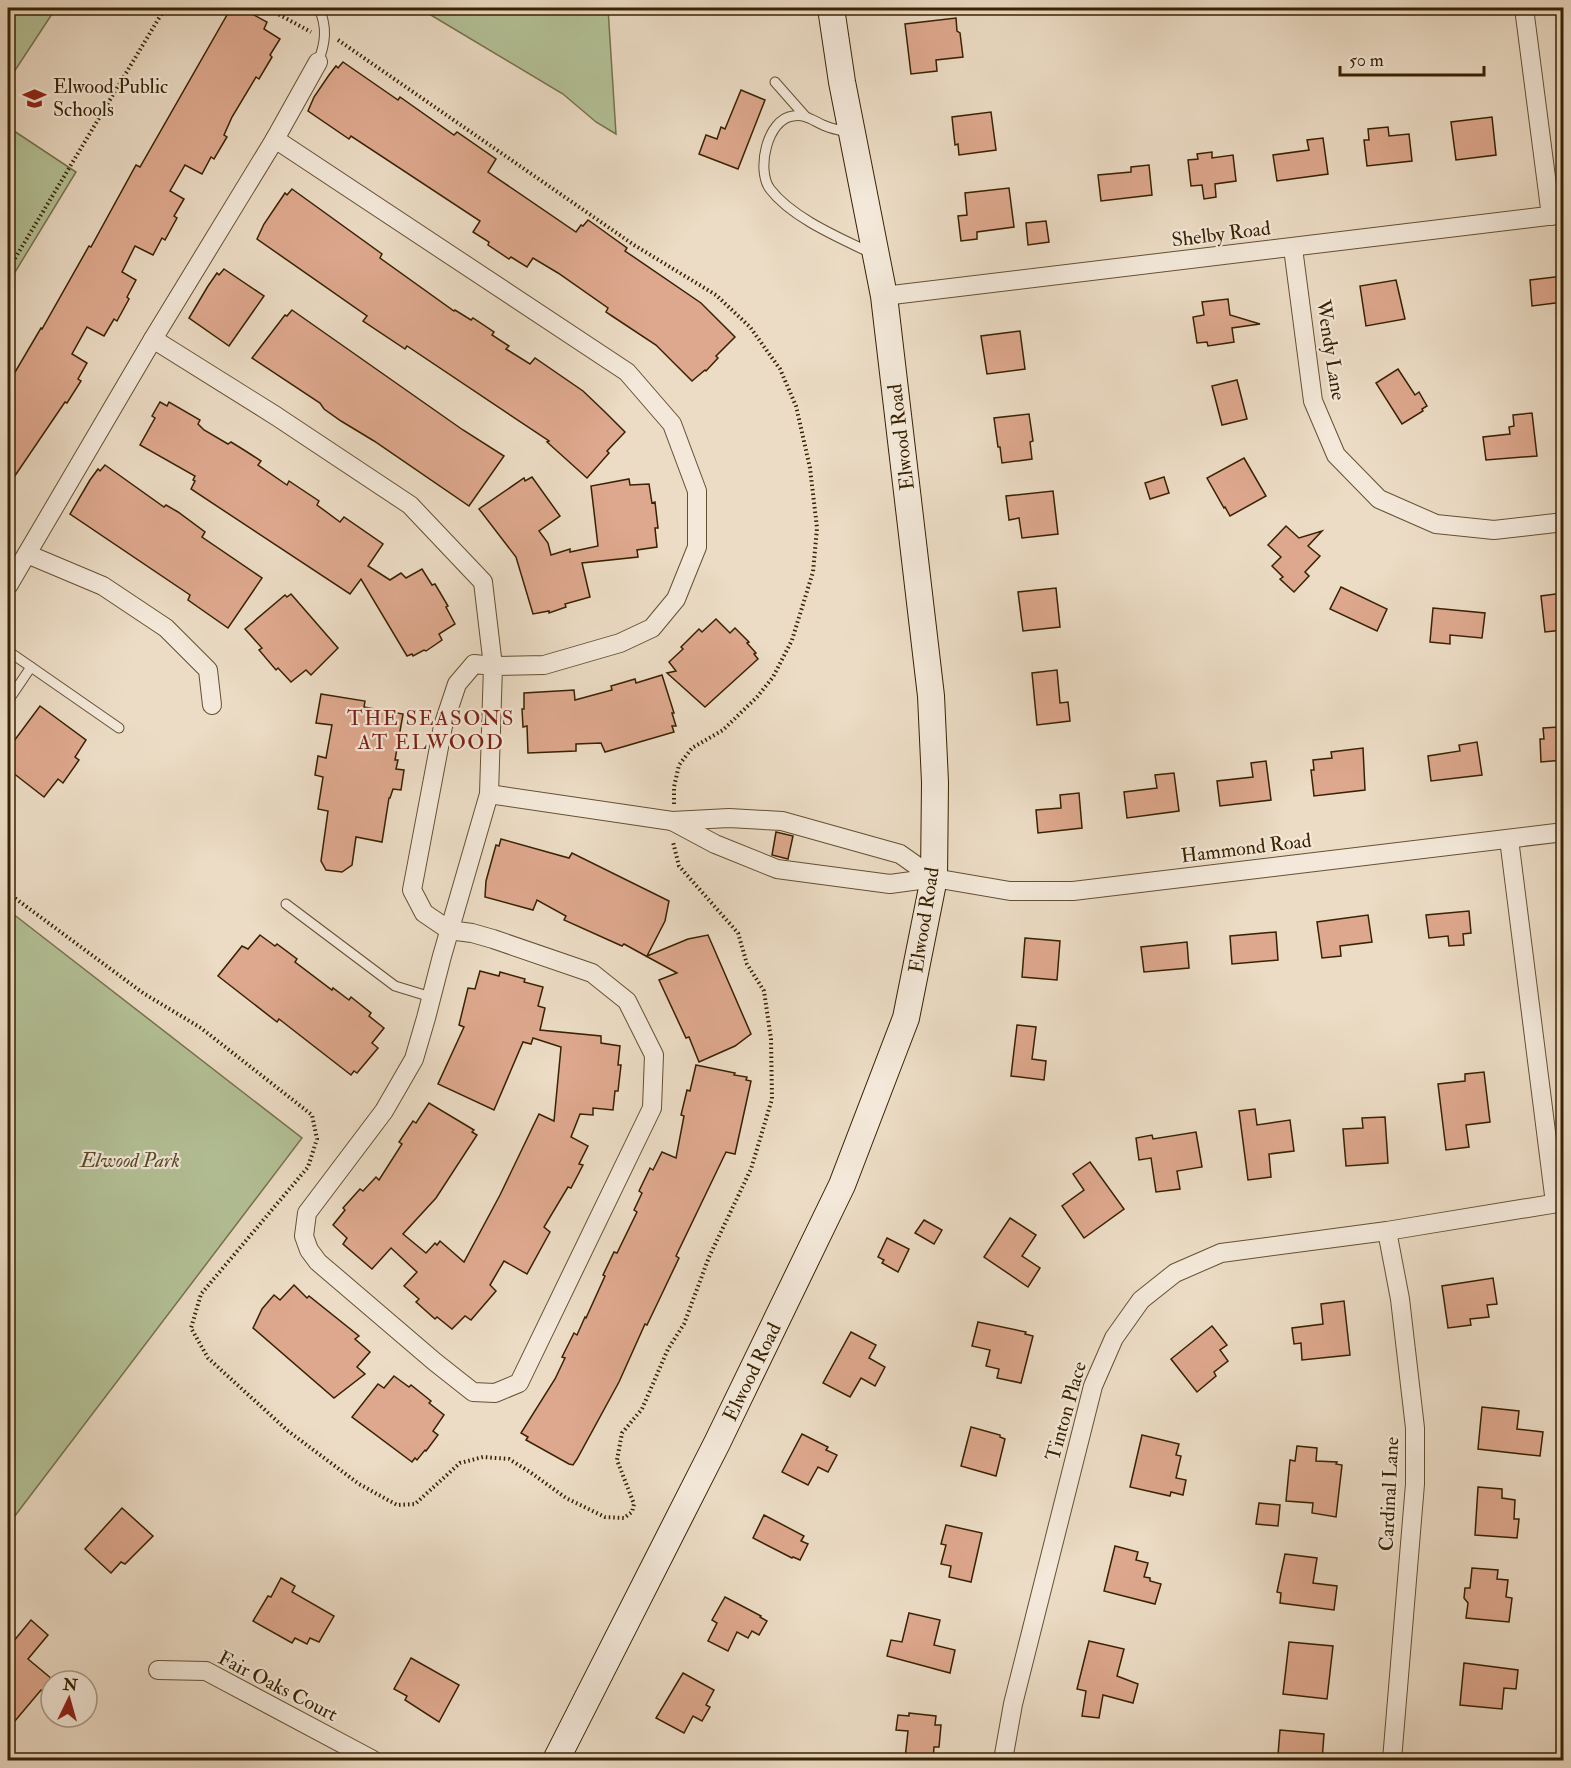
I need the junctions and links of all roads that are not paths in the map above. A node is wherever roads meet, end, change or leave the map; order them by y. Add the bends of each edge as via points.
1 (319, 8) edge
2 (831, 8) edge
3 (1524, 8) edge
4 (318, 62) joint
5 (775, 82) dead end
6 (805, 116) junction
7 (852, 134) junction
8 (275, 139) junction
9 (1557, 215) edge
10 (1293, 248) junction
11 (876, 255) junction
12 (884, 297) junction
13 (153, 339) junction
14 (1563, 522) edge
15 (27, 554) junction
16 (8, 586) edge
17 (8, 651) edge
18 (493, 666) junction
19 (32, 667) junction
20 (8, 701) edge
21 (212, 705) dead end
22 (119, 728) dead end
23 (489, 794) junction
24 (672, 821) junction
25 (1563, 832) edge
26 (1509, 839) junction
27 (934, 878) junction
28 (286, 904) dead end
29 (449, 930) junction
30 (431, 998) junction
31 (1559, 1203) edge
32 (1387, 1231) junction
33 (158, 1670) dead end
34 (373, 1761) edge
35 (556, 1761) edge
36 (1003, 1761) edge
37 (1392, 1761) edge

1 - 4 lane via 325,36
2 - 7 main road, Elwood Road
3 - 9 street
4 - 8 street
5 - 6 lane
6 - 7 lane
6 - 11 lane via 780,121 772,136 762,160 770,189 822,229
7 - 11 main road, Elwood Road
8 - 13 street
8 - 18 street via 627,372 672,424 697,491 697,546 676,599 652,628 620,643 544,665
9 - 10 street, Shelby Road
10 - 12 street, Shelby Road
10 - 14 street, Wendy Lane via 1313,401 1336,455 1379,499 1436,524 1494,530
11 - 12 main road, Elwood Road
12 - 27 main road, Elwood Road via 931,696
13 - 15 street
13 - 18 street via 411,506 483,582
15 - 16 street
15 - 21 street via 103,586 166,628 208,670
17 - 19 lane
18 - 23 street
18 - 29 street via 474,664 457,684 443,726 412,890 424,913
19 - 20 lane
19 - 22 lane
23 - 24 street
23 - 29 street
24 - 27 street via 715,844 777,869 890,884
24 - 27 street via 782,821 900,854
25 - 26 street, Hammond Road
26 - 27 street, Hammond Road via 1073,891 1010,891
26 - 31 street
27 - 35 main road, Elwood Road via 906,1018 842,1185
28 - 30 lane via 395,986
29 - 30 street
29 - 30 street via 493,939 592,973 627,1001 654,1055 652,1108 519,1383 495,1393 473,1392 435,1362 318,1262 304,1236 307,1213 384,1110 414,1059
31 - 32 street, Tinton Place
32 - 36 street, Tinton Place via 1221,1253 1175,1273 1141,1300 1114,1338 1093,1386 1013,1704
32 - 37 street, Cardinal Lane via 1400,1299 1415,1428 1415,1484
33 - 34 street, Fair Oaks Court via 206,1671

